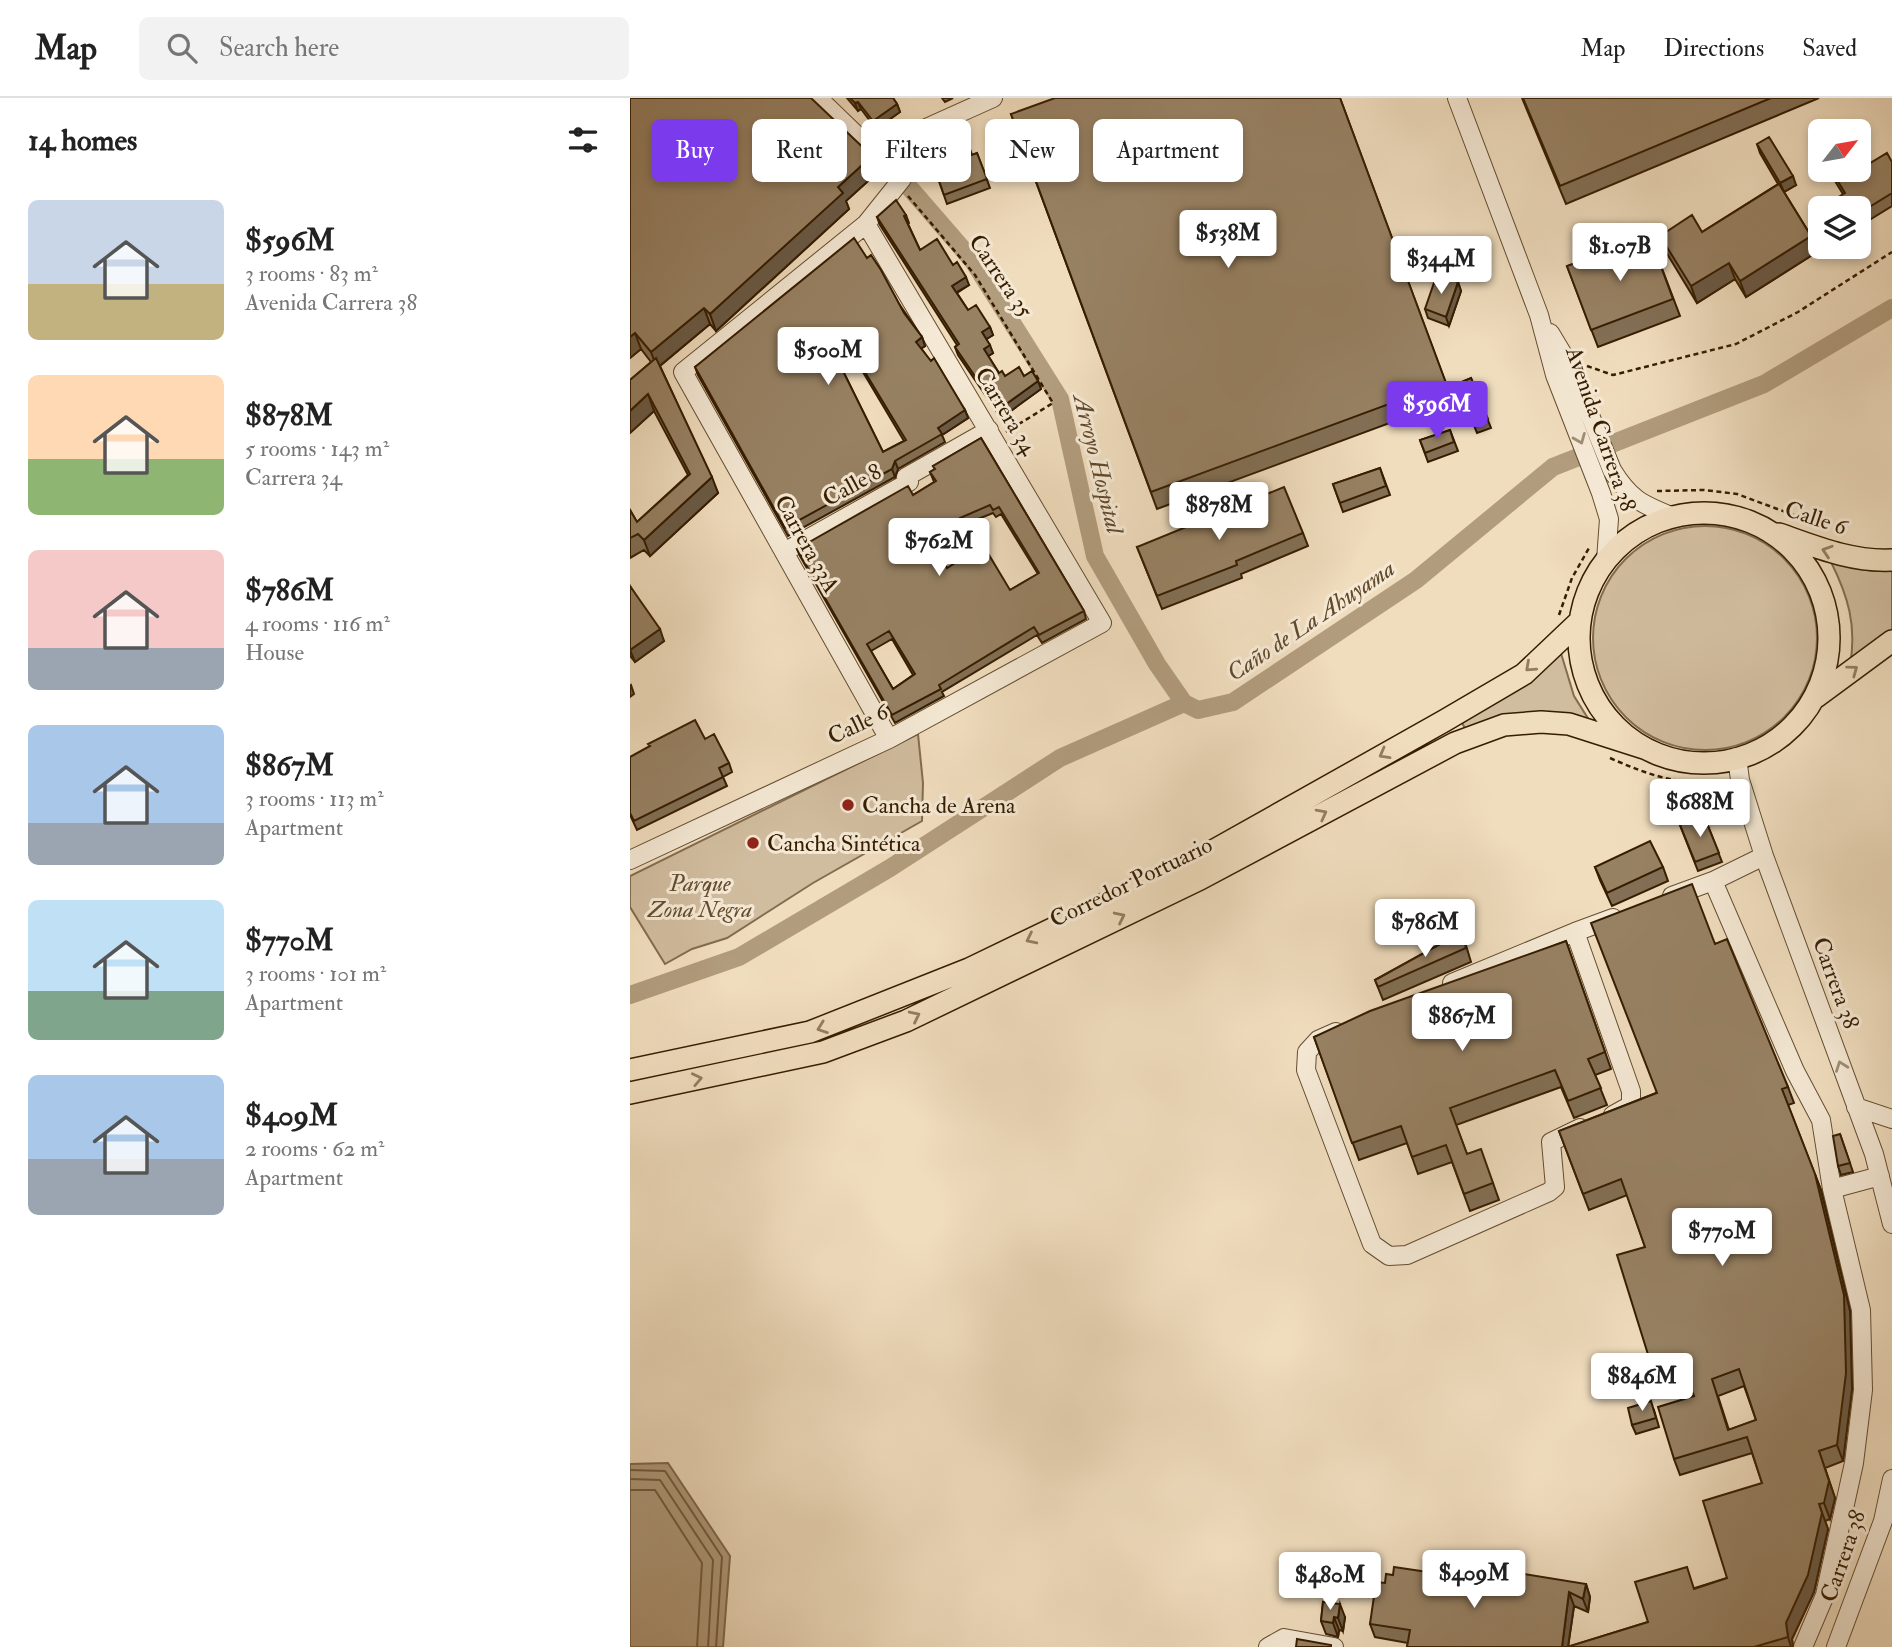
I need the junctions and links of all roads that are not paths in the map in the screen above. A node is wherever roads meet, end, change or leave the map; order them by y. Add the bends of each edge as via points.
1 (818, 98) edge
2 (993, 98) edge
3 (1457, 98) edge
4 (946, 119) edge
5 (861, 138) edge
6 (900, 182) edge
7 (866, 224) junction
8 (1539, 315) junction
9 (1572, 395) junction
10 (991, 434) junction
11 (1671, 516) junction
12 (1765, 528) junction
13 (1599, 551) junction
14 (784, 552) junction
15 (1892, 560) edge
16 (1580, 621) junction
17 (1102, 623) joint
18 (1892, 641) edge
19 (1814, 698) junction
20 (889, 739) junction
21 (1644, 748) junction
22 (1737, 757) junction
23 (1764, 856) junction
24 (630, 860) edge
25 (1713, 881) junction
26 (1650, 904) edge
27 (1625, 914) edge
28 (1575, 932) junction
29 (1439, 989) edge
30 (1354, 1024) edge
31 (630, 1070) edge
32 (630, 1093) edge
33 (1856, 1107) junction
34 (1892, 1119) edge
35 (1880, 1177) junction
36 (1832, 1189) junction
37 (1892, 1220) edge
38 (1892, 1479) edge
39 (1268, 1647) edge
40 (1334, 1647) edge
41 (1803, 1647) edge
42 (1836, 1647) edge

1 - 5 street
2 - 4 street
3 - 8 street, Avenida Carrera 38
6 - 7 street
7 - 10 street, Carrera 34
7 - 14 street, Carrera 33A via 683,372
8 - 9 street, Avenida Carrera 38
8 - 9 street, Avenida Carrera 38 via 1570,368
9 - 11 street, Avenida Carrera 38 via 1630,497
9 -> 13 street, Avenida Carrera 38 via 1609,519
10 - 14 street, Calle 8
10 - 17 street, Carrera 34
11 - 12 main road, Calle 6 via 1714,513
11 - 13 main road
15 -> 12 main road, Calle 6 via 1832,553
12 - 19 main road via 1807,566 1828,617 1825,672
13 - 16 main road
14 - 20 street, Carrera 33A
16 - 21 main road via 1586,680 1600,707
16 -> 31 main road, Corredor Portuario via 1524,674 1432,727 1204,856 970,969 810,1032
17 - 20 street, Calle 6
19 -> 18 main road
19 - 22 main road, Corredor Portuario via 1797,723 1775,742
20 - 24 street, Calle 6
21 - 22 main road, Corredor Portuario via 1693,763
32 -> 21 main road, Corredor Portuario via 823,1052 906,1021 1199,879 1455,743 1504,725 1569,724
22 - 23 street, Carrera 38
23 - 25 street
33 -> 23 street, Carrera 38
25 - 26 street
25 - 36 street via 1795,1071 1818,1112
27 - 28 street
28 - 29 street
28 - 30 street via 1631,1091 1631,1105 1551,1142 1556,1175 1555,1187 1549,1192 1407,1255 1389,1256 1372,1244 1306,1070 1307,1052 1318,1040
33 - 34 street
33 - 35 street, Carrera 38
35 - 36 street
35 - 37 street, Carrera 38
36 - 41 street via 1861,1310 1863,1390 1842,1526 1825,1595
38 - 42 street, Carrera 38 via 1883,1521
39 - 40 street via 1284,1638

